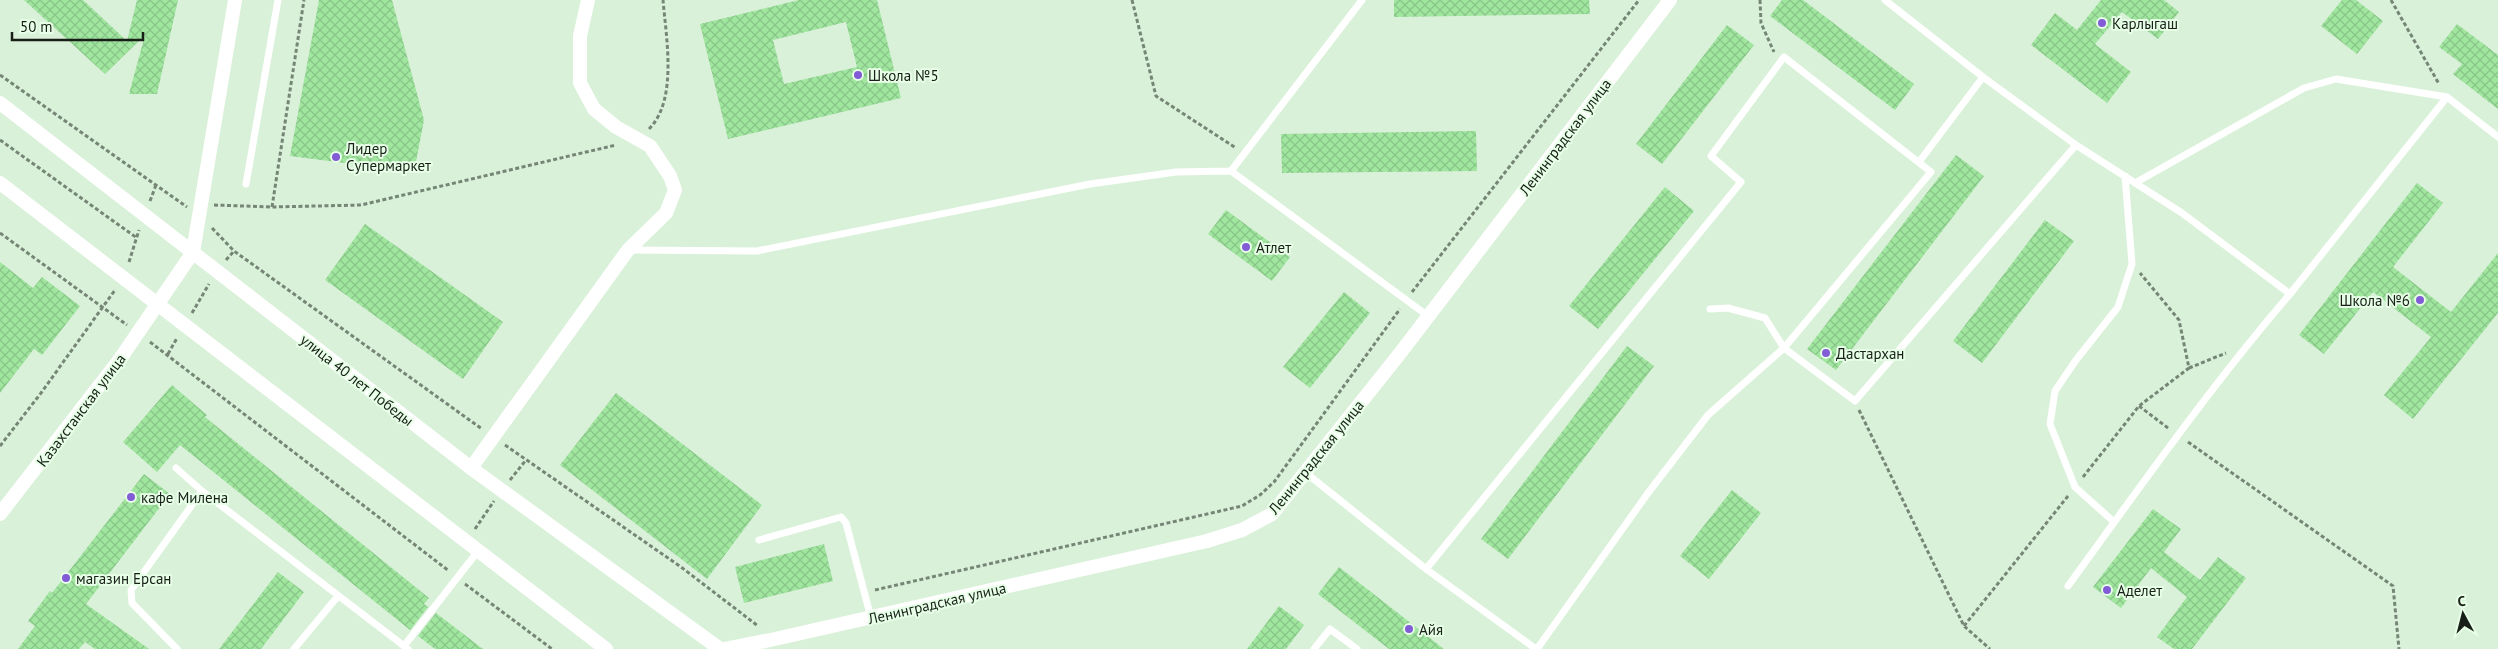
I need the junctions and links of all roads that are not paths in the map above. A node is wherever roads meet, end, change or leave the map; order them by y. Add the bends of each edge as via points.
1 (235, 0) edge
2 (278, 0) edge
3 (588, 0) edge
4 (1362, 0) edge
5 (1670, 0) edge
6 (1885, 0) edge
7 (1983, 77) junction
8 (2447, 96) junction
9 (0, 103) edge
10 (2498, 137) edge
11 (2076, 145) junction
12 (1919, 162) junction
13 (1230, 171) junction
14 (2125, 176) junction
15 (0, 183) edge
16 (2136, 183) junction
17 (246, 184) dead end
18 (628, 250) junction
19 (193, 252) junction
20 (2290, 294) junction
21 (160, 304) junction
22 (1710, 309) dead end
23 (1428, 316) junction
24 (1784, 348) junction
25 (176, 468) dead end
26 (471, 468) junction
27 (1306, 473) junction
28 (202, 491) junction
29 (0, 514) edge
30 (2114, 522) junction
31 (759, 540) dead end
32 (478, 551) junction
33 (1426, 569) junction
34 (2068, 586) dead end
35 (338, 596) junction
36 (871, 618) junction
37 (406, 647) edge
38 (177, 649) edge
39 (294, 649) edge
40 (606, 649) edge
41 (722, 649) edge
42 (1314, 649) edge
43 (1357, 649) edge
44 (1537, 649) edge

1 - 19 street
2 - 17 lane
3 - 18 street via 580,36 580,83 594,109 616,127 650,146 670,176 675,190 666,213
4 - 13 lane
5 - 23 street, Ленинградская улица
6 - 7 lane
7 - 11 lane
7 - 12 lane
8 - 10 lane
8 - 16 lane via 2336,80 2304,88
8 - 20 lane
9 - 19 street, улица 40 лет Победы
11 - 14 lane
11 - 24 lane via 1855,401
12 - 24 lane via 1931,172
12 - 33 lane via 1784,56 1711,156 1741,182
13 - 18 lane via 1176,172 1090,184 757,252
13 - 23 lane
14 - 16 lane
14 - 30 lane via 2132,264 2118,308 2055,391 2050,424 2075,487
15 - 21 street
16 - 20 lane via 2182,212
18 - 26 street
19 - 21 street, Казахстанская улица
19 - 26 street, улица 40 лет Победы
20 - 30 lane via 2177,435
21 - 29 street, Казахстанская улица
21 - 32 street
22 - 24 lane via 1728,308 1765,318
23 - 27 street, Ленинградская улица
24 - 44 lane via 1708,415
25 - 28 lane
26 - 41 street, улица 40 лет Победы
27 - 33 lane
27 - 36 street, Ленинградская улица via 1272,514 1242,530
28 - 35 lane
28 - 38 lane via 130,596 132,603
30 - 34 lane
31 - 36 lane via 841,517 846,523
32 - 37 lane
32 - 40 street
33 - 44 lane
35 - 37 lane
35 - 39 lane
36 - 41 street, Ленинградская улица
42 - 43 lane via 1330,629

